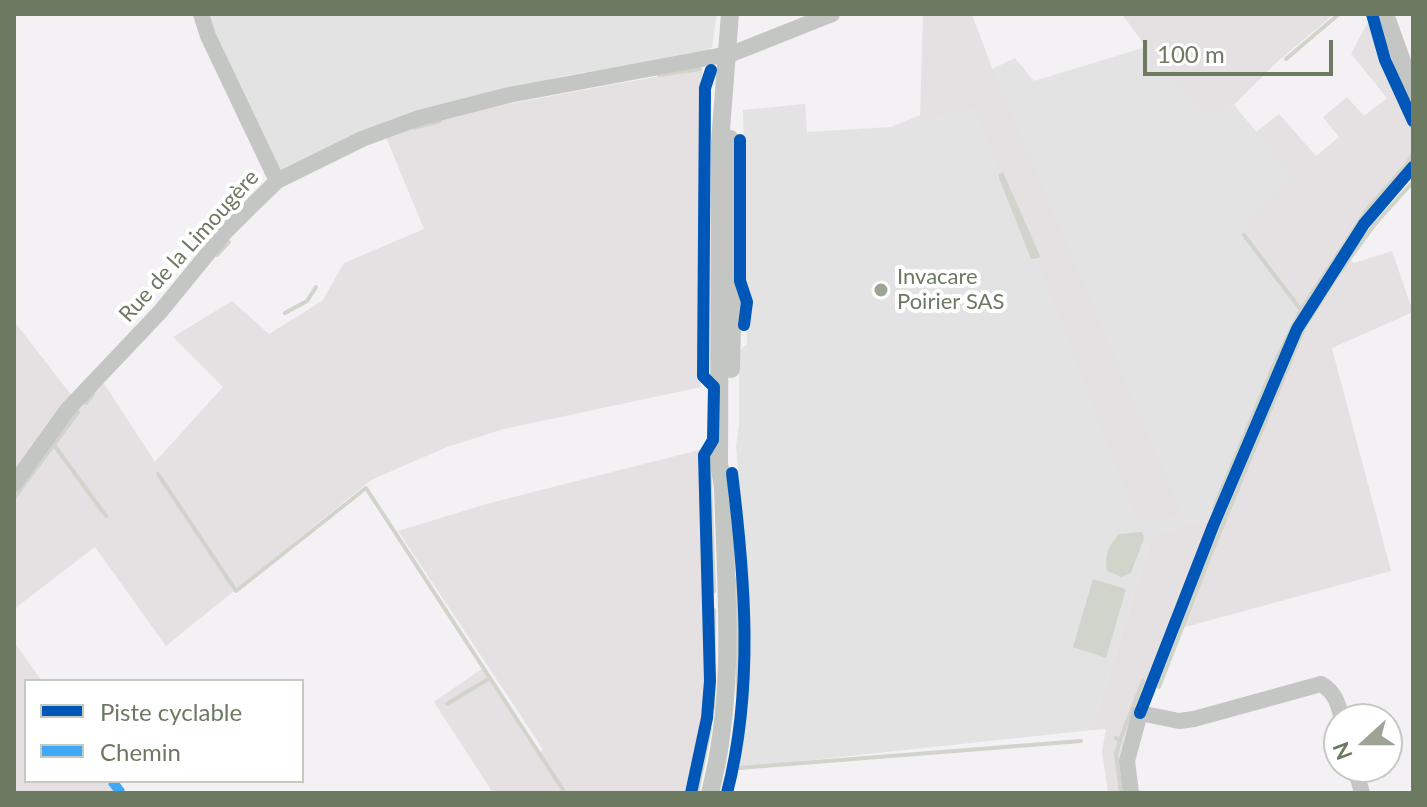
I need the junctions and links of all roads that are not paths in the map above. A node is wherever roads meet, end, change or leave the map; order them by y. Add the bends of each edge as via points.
1 (201, 14) edge
2 (730, 14) edge
3 (832, 14) edge
4 (1385, 14) edge
5 (729, 54) junction
6 (1413, 92) edge
7 (277, 181) junction
8 (14, 484) edge
9 (1338, 703) edge
10 (710, 793) edge
11 (1131, 793) edge

1 - 7 street
2 - 5 street
3 - 5 street, Rue de la Limougère
4 - 6 street
5 - 7 street, Rue de la Limougère via 509,95 419,118
5 - 10 street via 720,142 719,323 728,673
7 - 8 street, Rue de la Limougère via 68,409
9 - 11 street via 1321,684 1194,719 1140,713 1127,761

